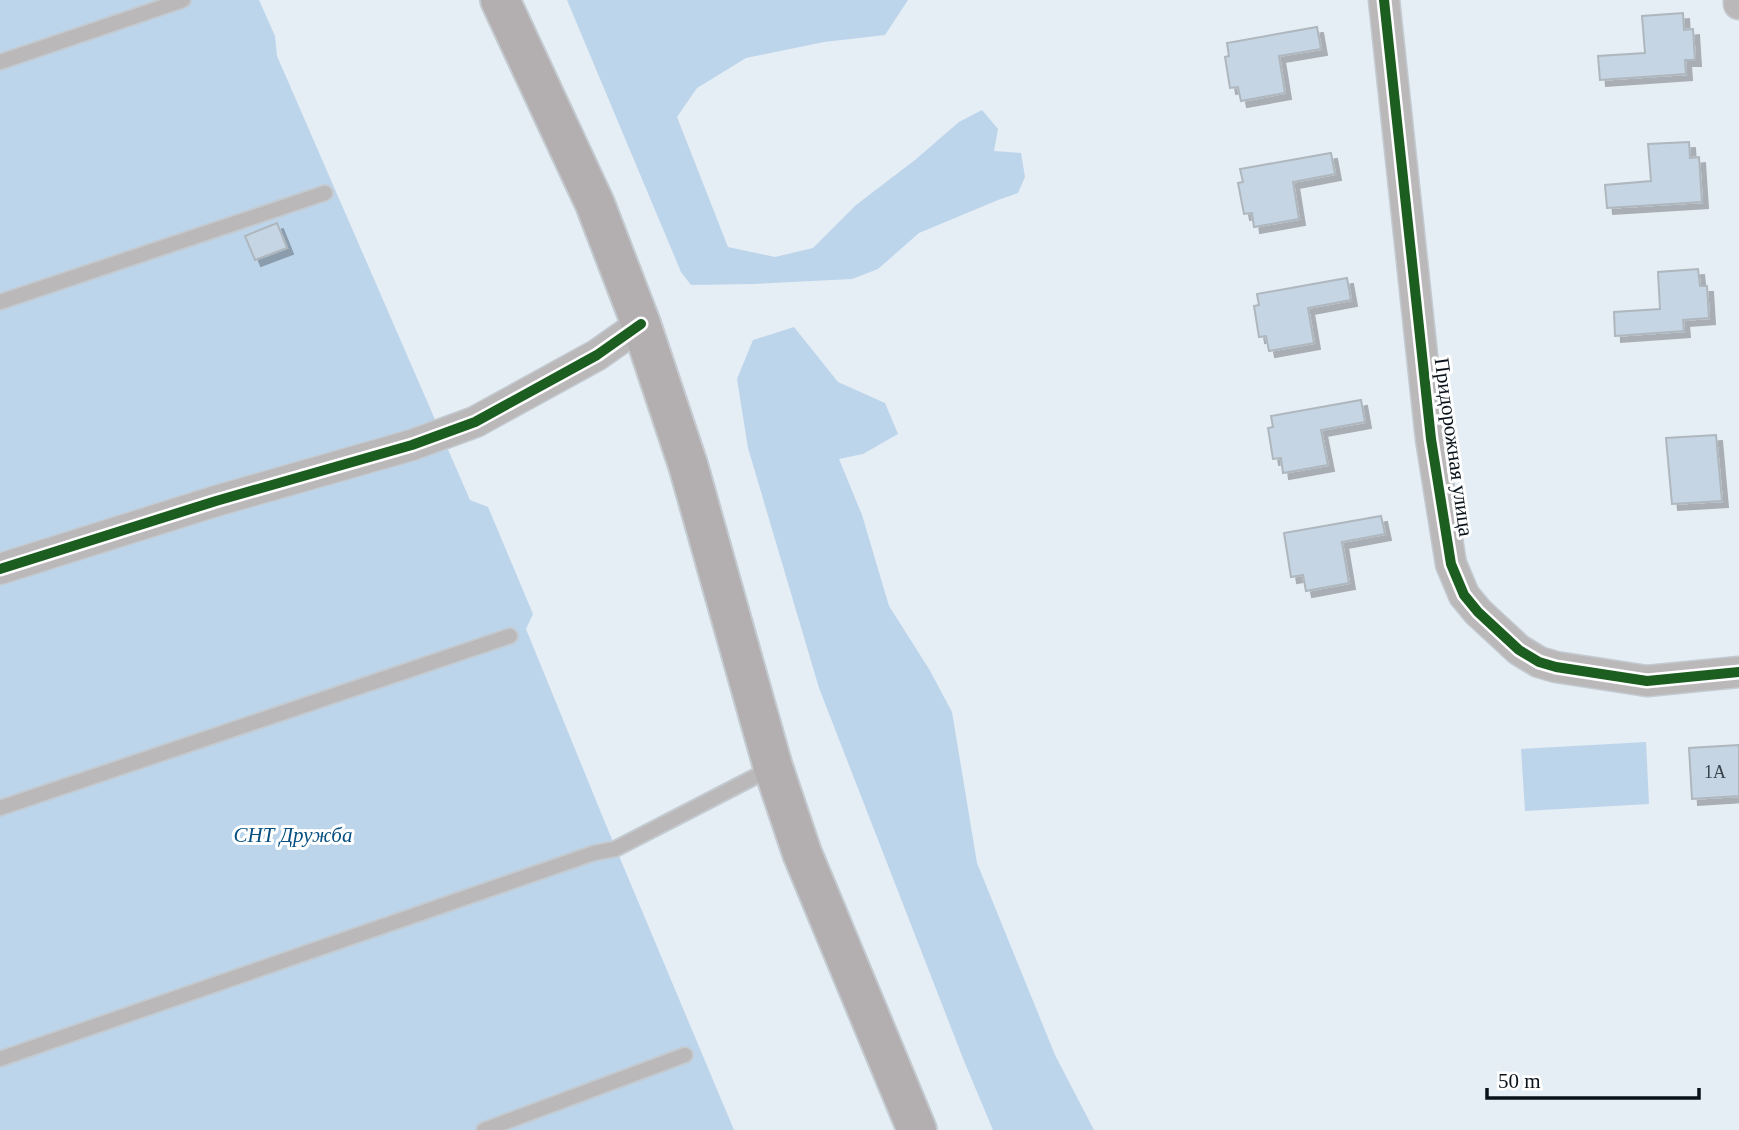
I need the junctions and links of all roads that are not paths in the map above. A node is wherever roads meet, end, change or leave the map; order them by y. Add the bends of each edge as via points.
1 (183, 0) edge
2 (500, 0) edge
3 (1384, 0) edge
4 (0, 62) edge
5 (326, 193) dead end
6 (0, 302) edge
7 (641, 324) junction
8 (0, 569) edge
9 (510, 636) dead end
10 (1739, 672) edge
11 (773, 767) junction
12 (0, 808) edge
13 (685, 1055) dead end
14 (0, 1059) edge
15 (484, 1130) edge
16 (917, 1130) edge

1 - 4 lane
2 - 7 main road via 595,204
3 - 10 street, Придорожная улица via 1431,439 1451,564 1464,594 1520,650 1556,667 1647,681
5 - 6 lane
7 - 8 street via 597,355 475,422
7 - 11 main road via 688,465
9 - 12 lane
11 - 14 lane via 615,849
11 - 16 main road via 802,853
13 - 15 lane

